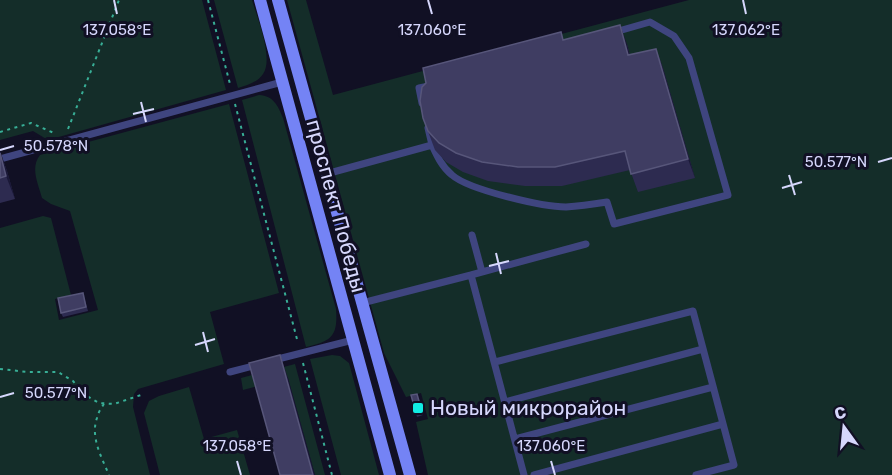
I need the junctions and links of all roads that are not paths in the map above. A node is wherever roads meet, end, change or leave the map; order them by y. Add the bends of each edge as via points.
1 (260, 0) edge
2 (278, 0) edge
3 (606, 35) edge
4 (299, 78) junction
5 (282, 82) junction
6 (441, 82) edge
7 (424, 111) edge
8 (427, 122) edge
9 (432, 145) junction
10 (0, 159) edge
11 (326, 174) junction
12 (472, 235) dead end
13 (586, 244) dead end
14 (482, 272) junction
15 (471, 275) junction
16 (362, 303) junction
17 (370, 334) junction
18 (353, 340) junction
19 (703, 349) junction
20 (270, 361) edge
21 (495, 362) junction
22 (261, 364) edge
23 (230, 372) dead end
24 (713, 387) junction
25 (505, 402) junction
26 (723, 424) junction
27 (515, 439) junction
28 (390, 475) edge
29 (410, 475) edge
30 (524, 475) edge
31 (534, 475) edge
32 (696, 475) edge

1 - 5 main road, проспект Победы
2 - 4 main road, проспект Победы
3 - 9 lane via 650,22 674,36 689,58 728,195 614,224 607,202 564,207 487,191 453,176 439,161
4 - 5 main road
4 - 11 main road, проспект Победы
5 - 10 lane
5 - 18 main road, проспект Победы
6 - 7 lane via 419,88
8 - 9 lane
9 - 11 lane
11 - 16 main road, проспект Победы
12 - 14 lane
13 - 14 lane
14 - 15 lane
15 - 16 lane
15 - 21 lane
16 - 17 main road, проспект Победы
17 - 18 main road
17 - 29 main road, проспект Победы
18 - 20 lane
18 - 28 main road, проспект Победы
19 - 21 lane via 693,311
19 - 24 lane
19 - 25 lane
21 - 25 lane
22 - 23 lane
24 - 26 lane
24 - 27 lane
25 - 27 lane
26 - 31 lane
26 - 32 lane via 734,465
27 - 30 lane

